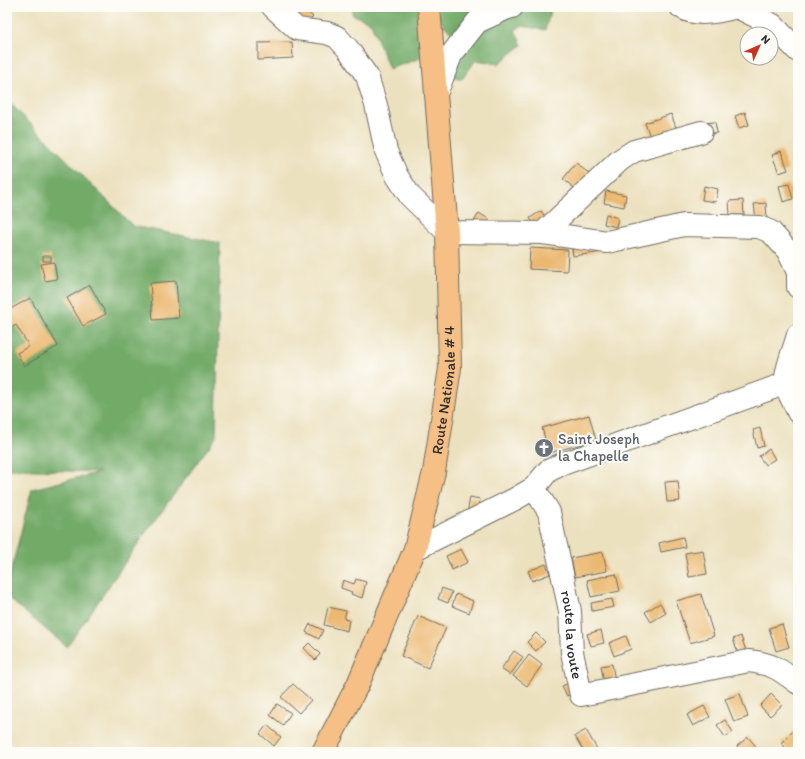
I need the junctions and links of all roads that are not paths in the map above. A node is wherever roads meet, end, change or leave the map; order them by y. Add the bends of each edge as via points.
1 (273, 7) edge
2 (430, 7) edge
3 (512, 7) edge
4 (681, 7) edge
5 (738, 7) edge
6 (798, 51) edge
7 (436, 94) junction
8 (701, 132) dead end
9 (447, 232) junction
10 (543, 233) junction
11 (798, 287) edge
12 (798, 335) edge
13 (792, 381) edge
14 (798, 412) edge
15 (534, 488) junction
16 (415, 549) junction
17 (798, 683) edge
18 (323, 752) edge

1 - 9 street via 297,29 327,33 337,37 348,49 366,76 376,104 386,152 397,176 410,196
2 - 7 main road, Route Nationale # 4
3 - 7 street via 477,22 452,55
4 - 5 street via 688,12 705,13
5 - 6 street via 773,25
7 - 9 main road, Route Nationale # 4
8 - 10 street via 634,152 620,160
9 - 10 street
9 - 16 main road, Route Nationale # 4 via 450,368 434,472
10 - 11 street via 607,242 684,225 759,226 771,232 788,251 798,272
12 - 13 street via 788,367
13 - 14 street
13 - 15 street via 560,465 548,471
15 - 16 street
15 - 17 street, route la voute via 550,512 570,611 572,652 581,695 749,662 764,663
16 - 18 main road, Route Nationale # 4 via 358,684

